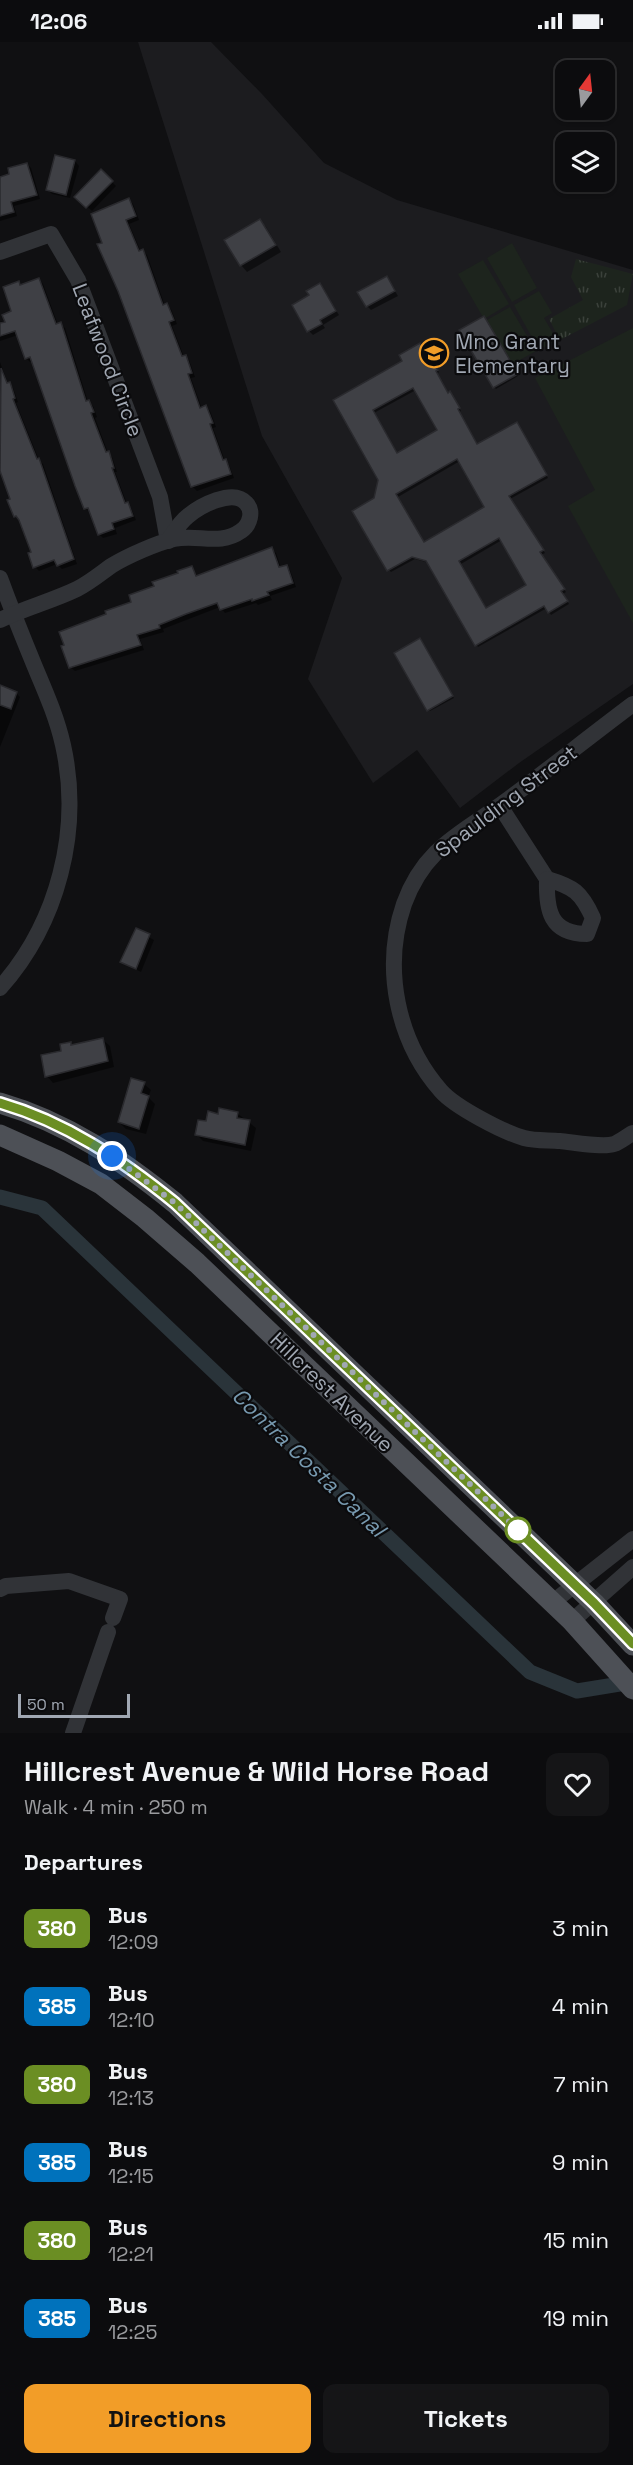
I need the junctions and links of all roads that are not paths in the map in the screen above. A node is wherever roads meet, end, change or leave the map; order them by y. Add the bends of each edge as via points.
1 (0, 252) edge
2 (0, 578) edge
3 (7, 617) edge
4 (633, 704) edge
5 (500, 806) junction
6 (546, 879) dead end
7 (0, 988) edge
8 (0, 1103) edge
9 (633, 1132) edge
10 (0, 1135) edge
11 (633, 1539) edge
12 (633, 1567) edge
13 (574, 1583) junction
14 (2, 1584) edge
15 (553, 1602) junction
16 (594, 1603) junction
17 (572, 1621) junction
18 (633, 1645) edge
19 (633, 1689) edge
20 (73, 1733) edge

1 - 3 street, Leafwood Circle via 51,234 67,260 158,490 168,541 121,560 75,590
2 - 3 street
3 - 7 street via 59,728 67,771 69,816 62,866 49,910 26,956
4 - 5 street, Spaulding Street
5 - 6 street
5 - 9 street, Spaulding Street via 447,841 427,861 405,904 394,951 394,986 415,1055 443,1093 485,1121 524,1138 612,1145
8 - 13 main road, Hillcrest Avenue via 78,1134 175,1203
10 - 15 main road, Hillcrest Avenue via 101,1184 145,1218
11 - 13 street
12 - 16 street
13 - 15 street
13 - 16 main road, Hillcrest Avenue
14 - 20 street via 69,1581 120,1599
15 - 17 main road, Hillcrest Avenue
16 - 17 street
16 - 18 main road, Hillcrest Avenue
17 - 19 main road, Hillcrest Avenue

